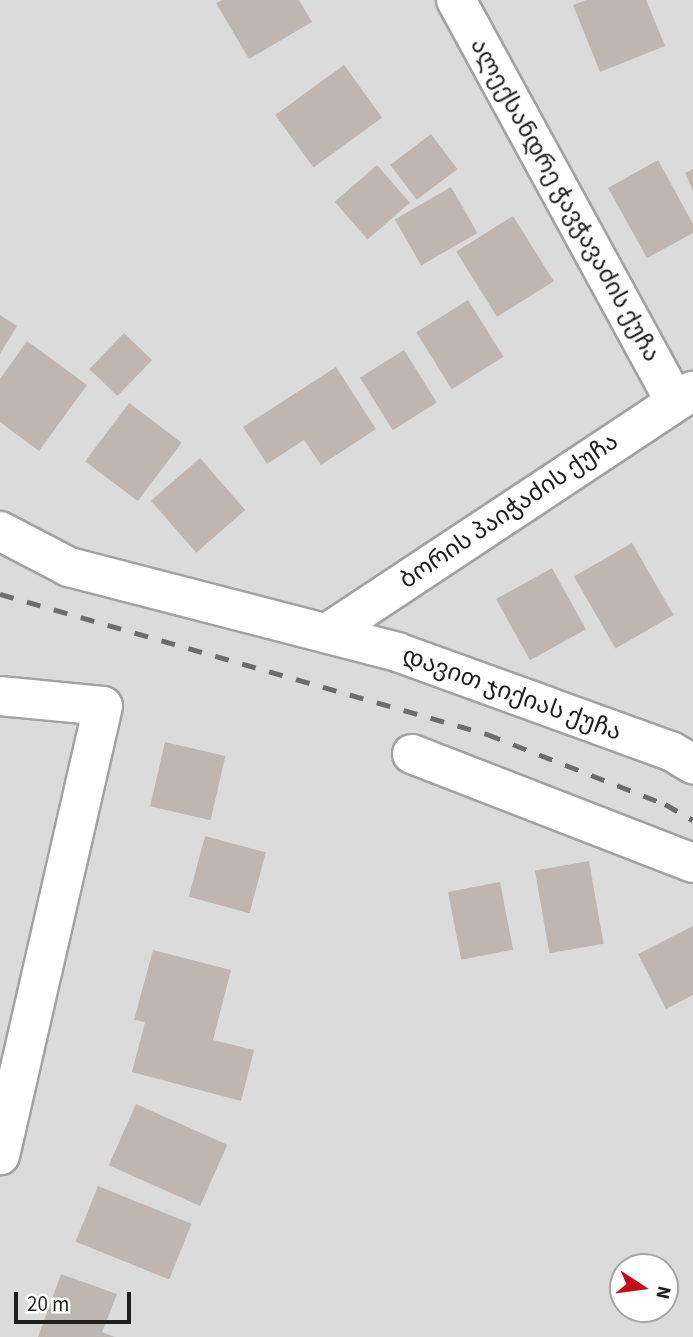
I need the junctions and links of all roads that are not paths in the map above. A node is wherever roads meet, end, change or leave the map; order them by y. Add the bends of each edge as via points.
1 (456, 0) edge
2 (684, 396) edge
3 (0, 531) edge
4 (327, 633) junction
5 (0, 696) edge
6 (412, 754) dead end
7 (693, 764) edge
8 (693, 863) edge
9 (0, 1155) edge

1 - 2 street, ალექსანდრე ჭავჭავაძის ქუჩა
2 - 4 street, ბორის პაიჭაძის ქუჩა
3 - 4 street, დავით ჯიქიას ქუჩა via 69,567
4 - 7 street, დავით ჯიქიას ქუჩა via 504,689 671,751
5 - 9 street via 103,706
6 - 8 street

